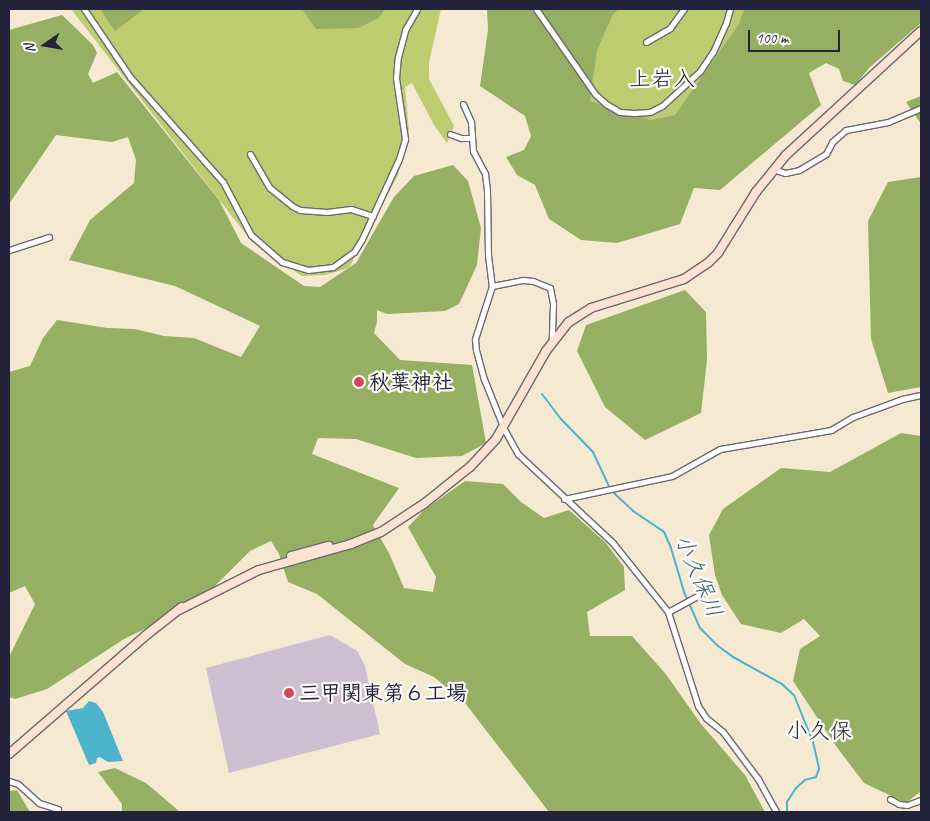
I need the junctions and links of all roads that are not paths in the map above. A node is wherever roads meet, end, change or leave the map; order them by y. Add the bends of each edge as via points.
1 (84, 9) edge
2 (417, 9) edge
3 (536, 9) edge
4 (684, 9) edge
5 (730, 9) edge
6 (921, 30) edge
7 (646, 42) dead end
8 (464, 104) dead end
9 (921, 108) edge
10 (450, 134) dead end
11 (471, 138) junction
12 (250, 154) dead end
13 (774, 170) junction
14 (372, 216) junction
15 (49, 237) dead end
16 (9, 250) edge
17 (492, 286) junction
18 (552, 342) junction
19 (921, 395) edge
20 (504, 429) junction
21 (564, 499) junction
22 (712, 588) dead end
23 (668, 612) junction
24 (9, 754) edge
25 (9, 782) edge
26 (890, 799) dead end
27 (921, 800) edge
28 (58, 809) dead end
29 (776, 812) edge

1 - 14 street via 130,77 223,182 251,235 282,262 308,270 333,267 354,252
2 - 14 street via 404,30 396,78 405,138 399,159
3 - 5 street via 595,94 620,112 634,113 650,112 662,106 700,71 713,52
4 - 7 street via 670,28
6 - 13 street
8 - 11 street via 471,122
9 - 13 street via 888,122 846,130 832,142 826,154 799,170 785,173
10 - 11 street
11 - 17 street via 485,174
12 - 14 street via 270,188 292,206 300,210 327,212 351,209
13 - 18 street via 756,192 718,253 703,267 674,284 585,311 569,322
15 - 16 street
17 - 18 street via 523,280 550,288
17 - 20 street via 476,344 484,379
18 - 20 street
19 - 21 street via 869,411 831,430 720,450 672,476
20 - 21 street via 518,454
20 - 24 street via 474,463 403,519 381,532 276,559 249,569 198,596 145,636
21 - 23 street via 613,543
22 - 23 street
23 - 29 street via 698,706 706,718 723,732 758,779
25 - 28 street via 18,784 39,804
26 - 27 street via 907,805

